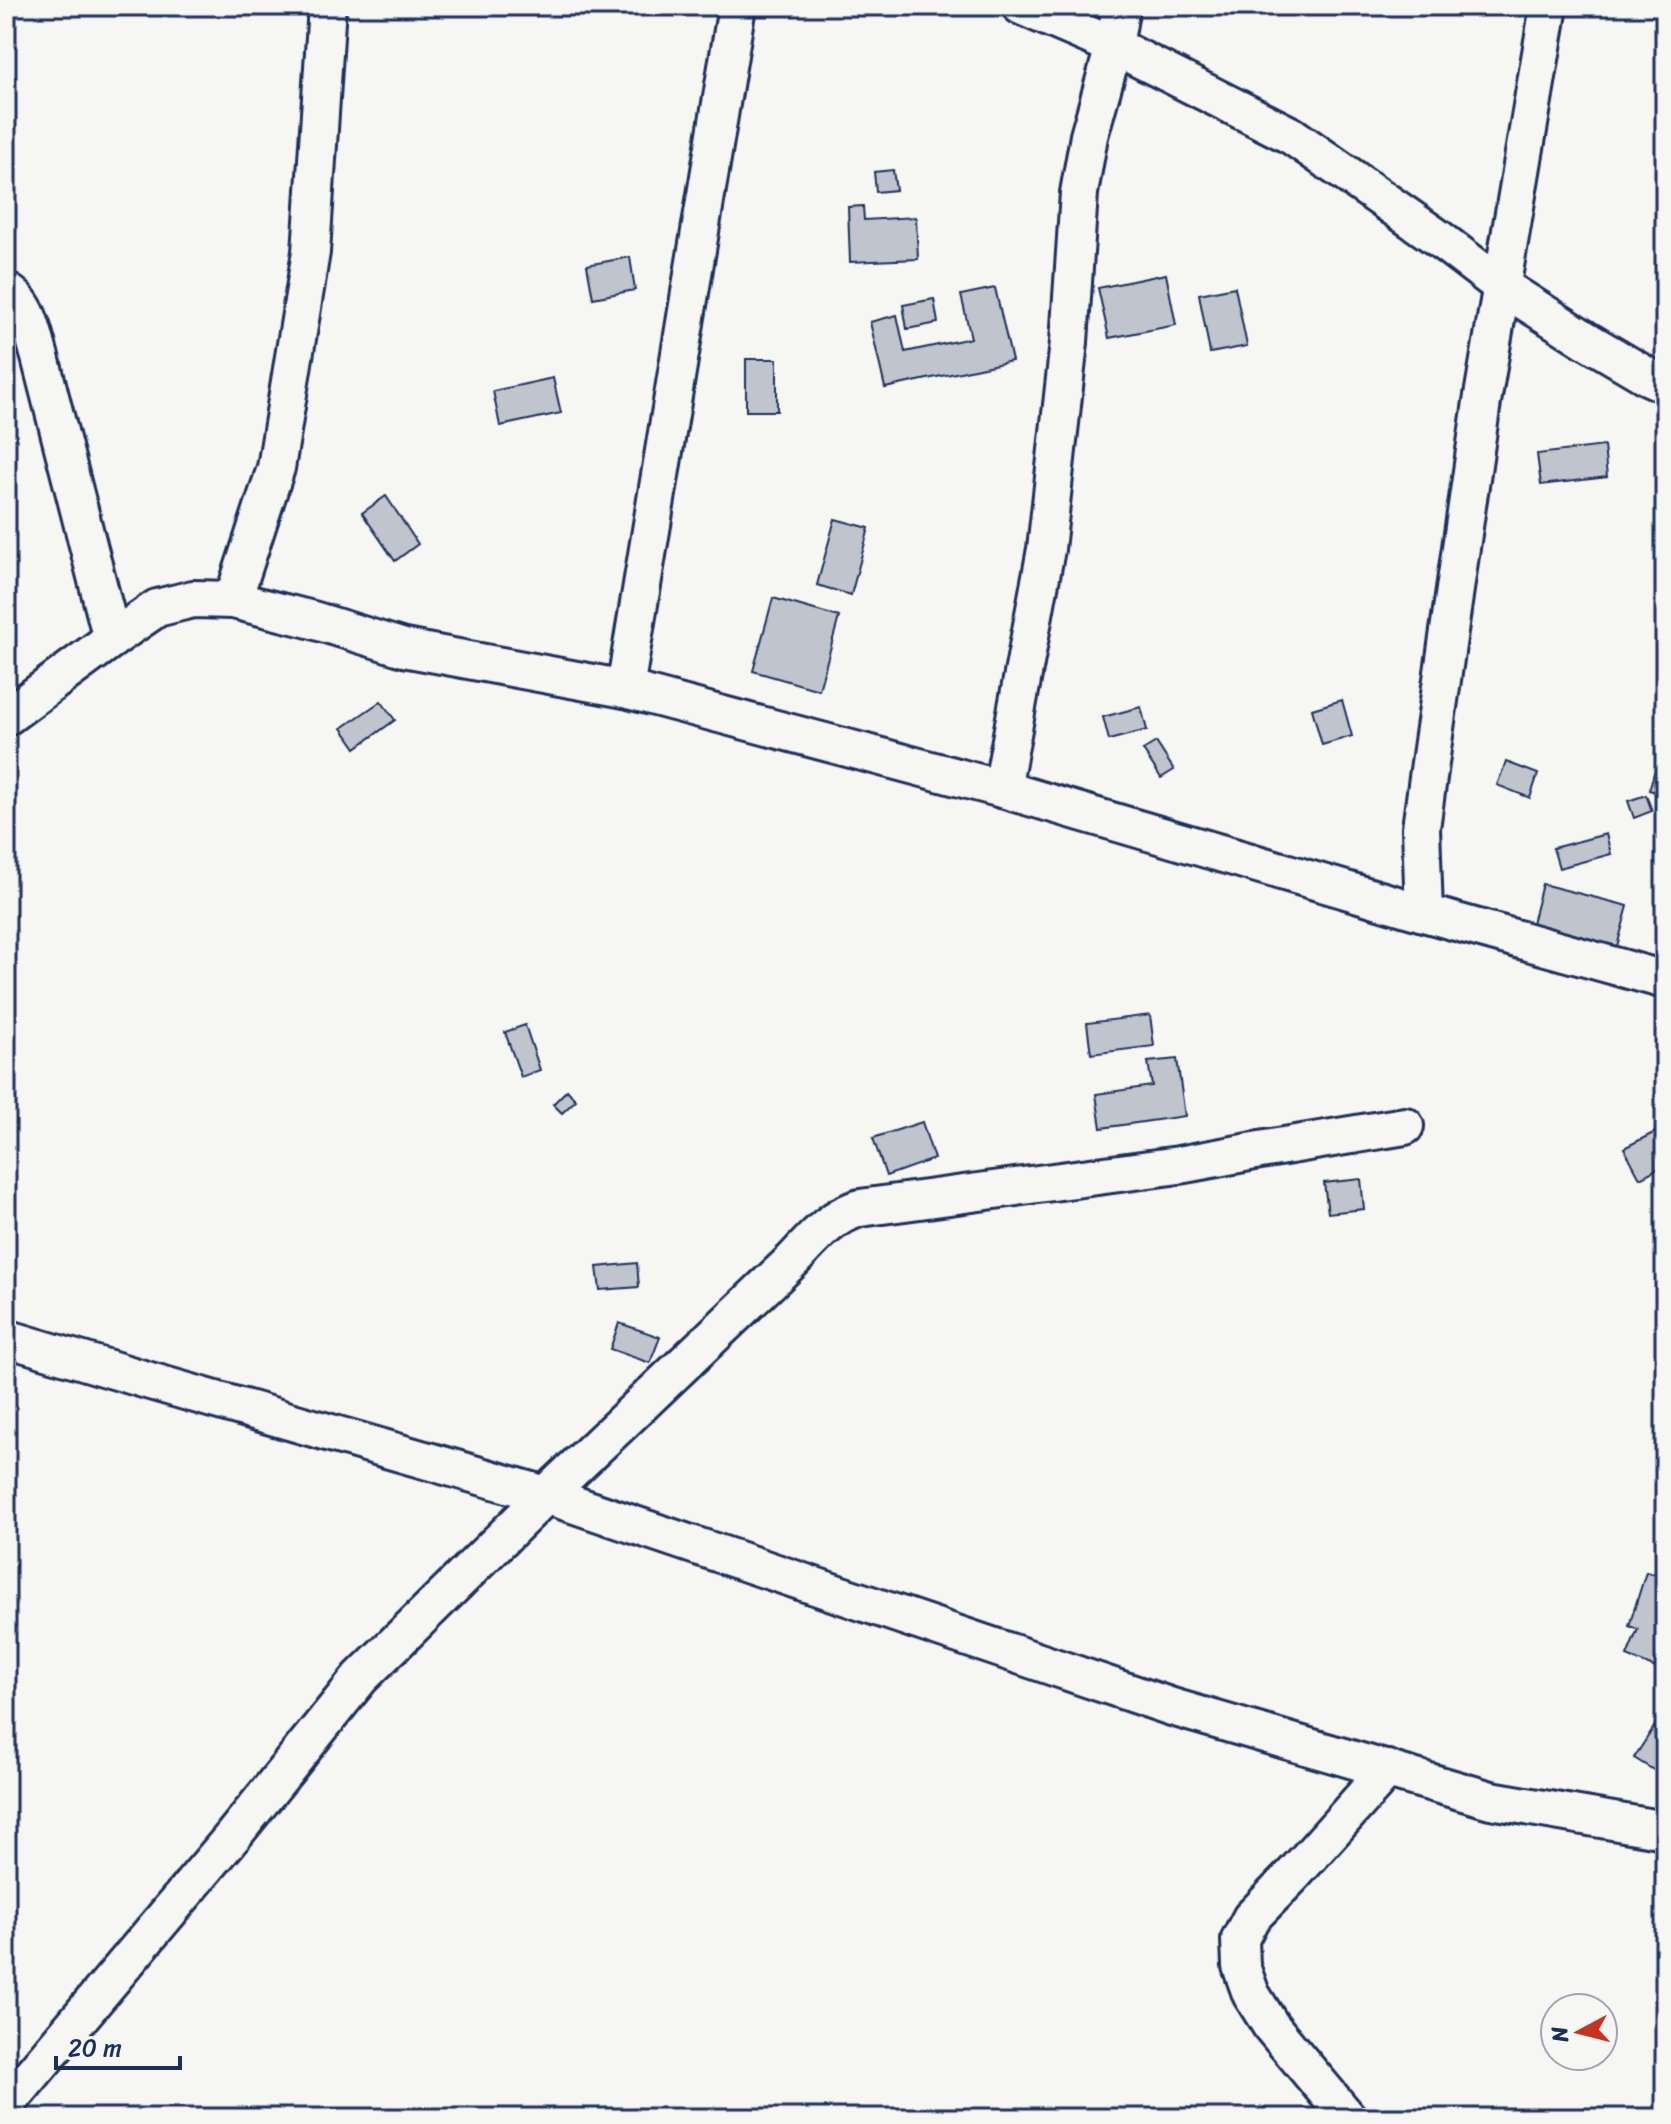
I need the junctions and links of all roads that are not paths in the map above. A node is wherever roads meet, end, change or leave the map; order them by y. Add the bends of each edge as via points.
1 (327, 6) edge
2 (737, 6) edge
3 (1021, 6) edge
4 (1121, 6) edge
5 (1549, 6) edge
6 (1114, 46) junction
7 (1501, 286) junction
8 (6, 291) edge
9 (1665, 384) edge
10 (233, 600) junction
11 (112, 639) junction
12 (625, 689) junction
13 (6, 717) edge
14 (1002, 789) junction
15 (1424, 913) junction
16 (1665, 980) edge
17 (1405, 1126) dead end
18 (6, 1338) edge
19 (546, 1495) junction
20 (1388, 1769) junction
21 (1665, 1830) edge
22 (6, 2105) edge
23 (1348, 2118) edge

1 - 10 street via 309,268 276,468
2 - 12 street
3 - 6 street
4 - 6 street
5 - 7 street
6 - 7 street via 1292,136
6 - 14 street via 1079,193 1046,549
7 - 9 street
7 - 15 street via 1421,828
8 - 11 street via 27,313
10 - 11 street via 193,599 157,608
10 - 12 street via 404,648
11 - 13 street
12 - 14 street
14 - 15 street
15 - 16 street
17 - 19 street via 1179,1165 844,1212
18 - 19 street
19 - 20 street via 1172,1707
19 - 22 street via 360,1678
20 - 21 street via 1491,1800
20 - 23 street via 1251,1918 1240,1939 1241,1966 1251,1994

